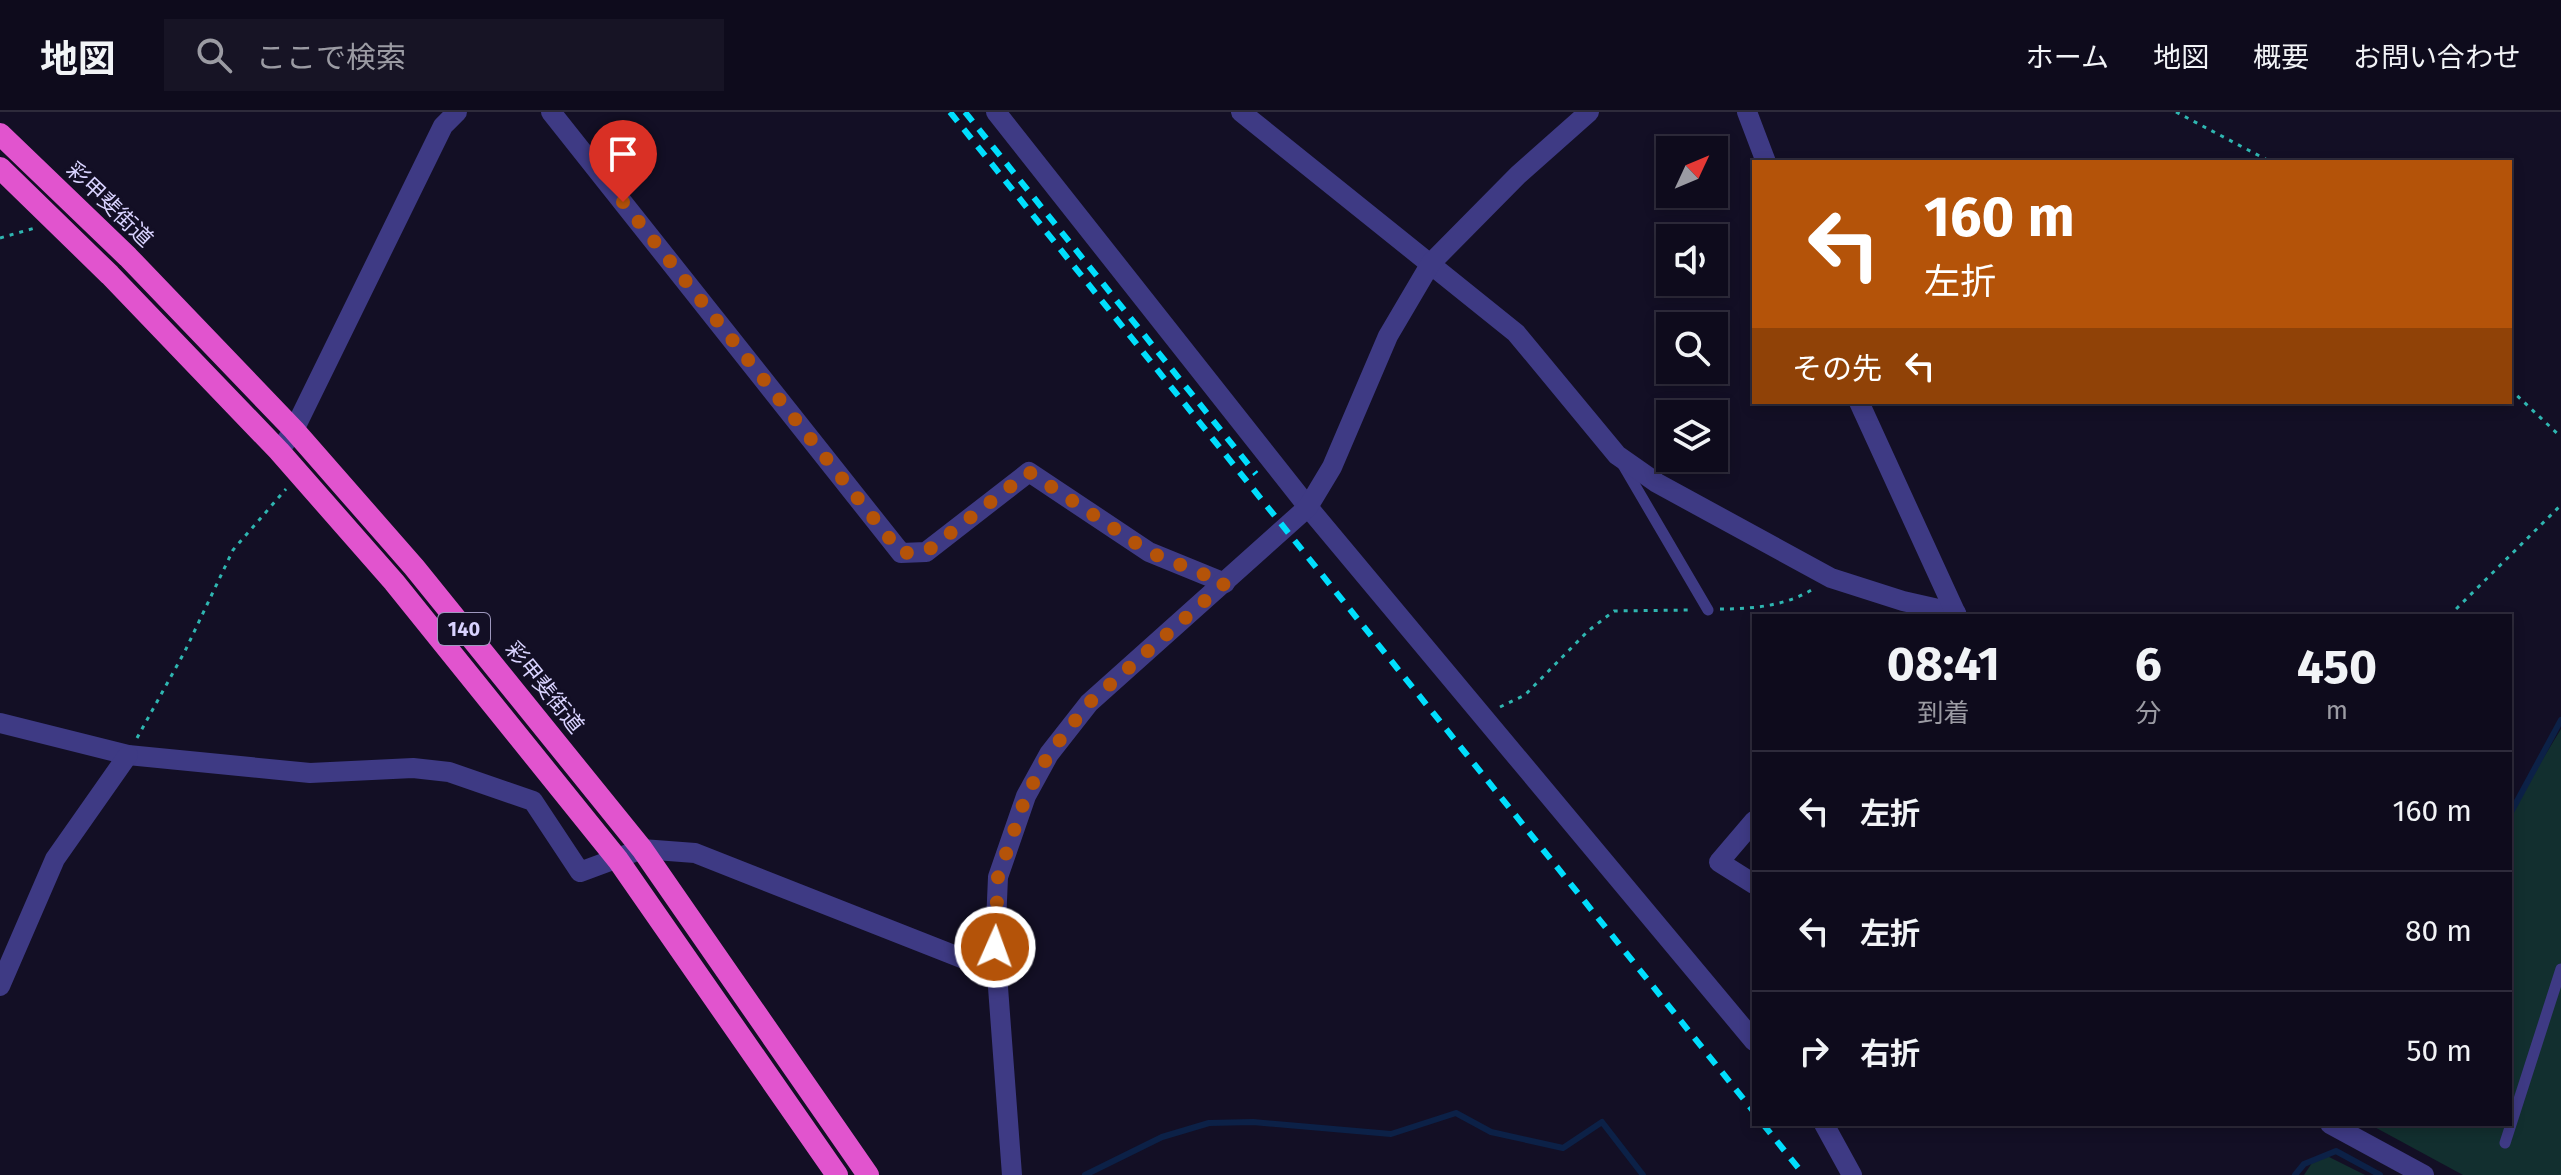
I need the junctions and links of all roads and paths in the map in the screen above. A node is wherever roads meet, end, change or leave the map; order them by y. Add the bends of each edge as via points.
1 (457, 112) edge
2 (551, 112) edge
3 (996, 112) edge
4 (1241, 112) edge
5 (1589, 112) edge
6 (1747, 112) edge
7 (2176, 112) edge
8 (0, 134) edge
9 (1765, 160) edge
10 (2267, 160) edge
11 (0, 168) edge
12 (56, 222) junction
13 (0, 238) edge
14 (1431, 263) junction
15 (2512, 391) edge
16 (1860, 404) edge
17 (294, 430) junction
18 (2561, 437) edge
19 (279, 451) junction
20 (1617, 455) junction
21 (300, 475) junction
22 (2561, 505) edge
23 (1308, 507) junction
24 (1831, 578) junction
25 (1225, 583) junction
26 (1708, 610) junction
27 (1953, 614) edge
28 (1957, 614) edge
29 (2451, 614) edge
30 (1483, 716) junction
31 (0, 723) edge
32 (128, 755) junction
33 (1752, 823) edge
34 (642, 849) junction
35 (618, 860) junction
36 (1752, 883) edge
37 (997, 972) junction
38 (2560, 977) edge
39 (0, 986) edge
40 (1752, 1039) edge
41 (2512, 1122) edge
42 (1825, 1126) edge
43 (2334, 1126) edge
44 (2511, 1126) edge
45 (2505, 1143) dead end
46 (837, 1175) edge
47 (868, 1175) edge
48 (1012, 1175) edge
49 (1852, 1175) edge
50 (2424, 1175) edge

1 - 17 street via 443,126
2 - 25 street via 901,553 926,552 1029,472 1149,552
3 - 23 street
4 - 14 street
5 - 14 street
6 - 9 street
7 - 10 path
8 - 17 highway, 彩甲斐街道 / 140 via 128,257
11 - 12 highway, 140
12 - 13 path
12 - 19 highway, 140
14 - 20 street via 1516,333
14 - 23 street via 1388,336 1332,467
15 - 18 path
16 - 28 street
17 - 19 street
17 - 34 highway, 彩甲斐街道 / 140 via 414,567
19 - 21 highway, 140
20 - 24 street via 1698,507
20 - 26 lane
21 - 32 path via 233,550
21 - 35 highway, 140 via 394,582
22 - 29 path
23 - 25 street
23 - 30 street
24 - 26 path via 1796,600
24 - 27 street
25 - 37 street via 1089,703 1049,754 1026,796 998,877
26 - 30 path via 1614,611 1525,695
30 - 40 street
31 - 32 street
32 - 35 street via 310,773 413,768 449,772 533,801 580,872
32 - 39 street via 55,859
33 - 36 street via 1719,862
34 - 35 street
34 - 37 street via 695,853
34 - 47 highway, 彩甲斐街道 / 140
35 - 46 highway, 140
37 - 48 street
38 - 41 lane
42 - 49 street
43 - 50 street
44 - 45 lane

